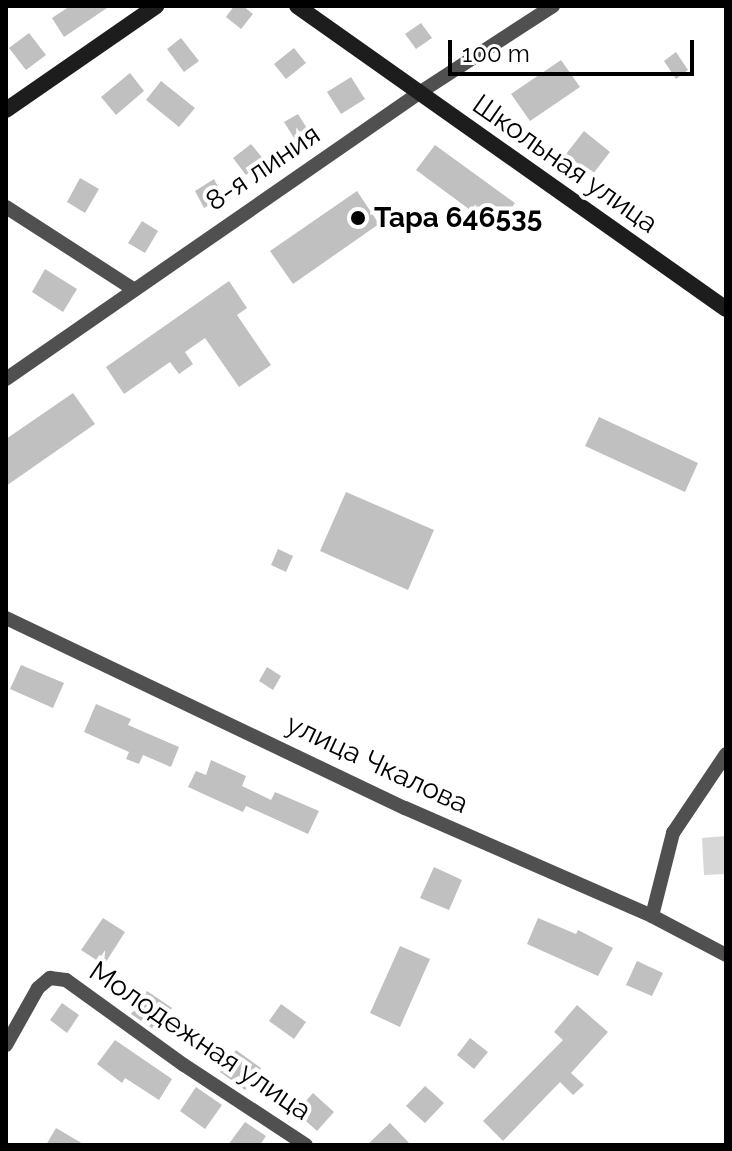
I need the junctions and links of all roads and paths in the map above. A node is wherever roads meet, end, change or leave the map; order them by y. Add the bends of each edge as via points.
1 (156, 6) edge
2 (297, 6) edge
3 (553, 6) edge
4 (419, 93) junction
5 (6, 110) edge
6 (6, 207) edge
7 (133, 289) junction
8 (726, 309) edge
9 (6, 379) edge
10 (6, 618) edge
11 (726, 754) edge
12 (652, 916) junction
13 (726, 955) edge
14 (6, 1045) edge
15 (306, 1145) edge

1 - 5 street
2 - 4 street, Школьная улица
3 - 4 street, 8-я линия
4 - 7 street, 8-я линия
4 - 8 street, Школьная улица
6 - 7 street
7 - 9 street, 8-я линия
10 - 12 street, улица Чкалова via 405,808
11 - 12 street via 673,833
12 - 13 street, улица Чкалова
14 - 15 street, Молодежная улица via 38,988 50,978 66,980

